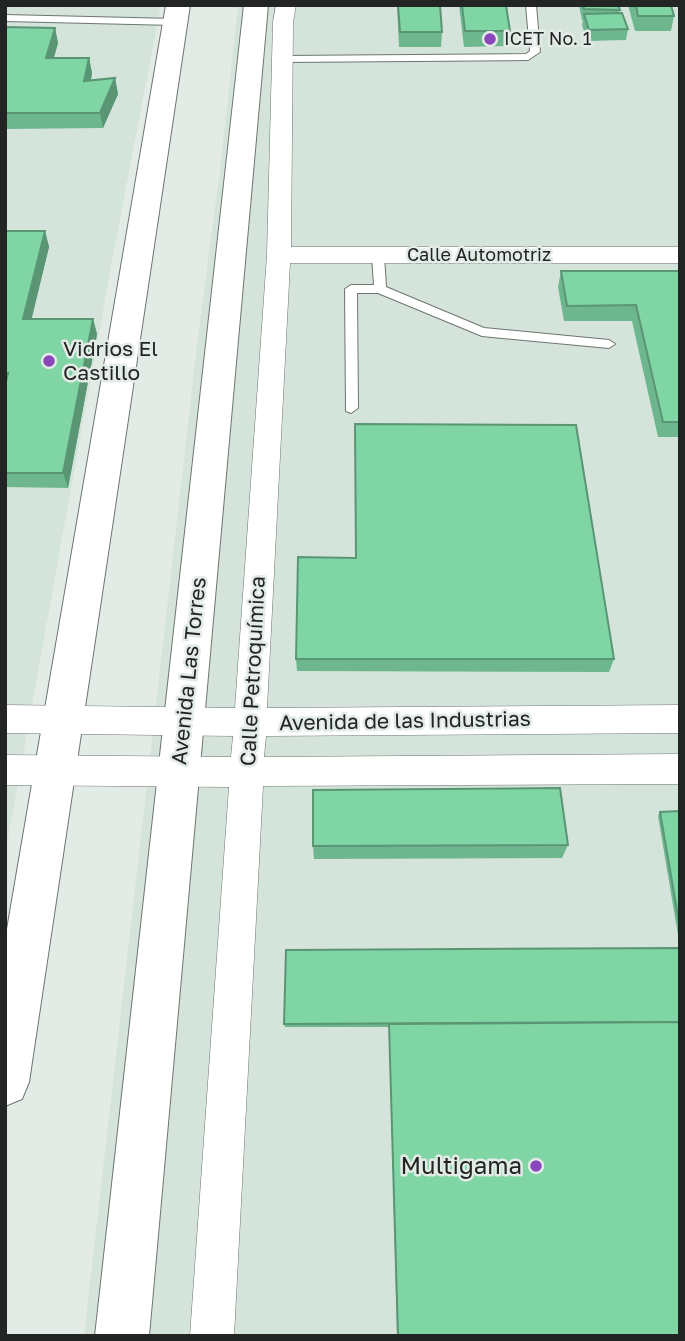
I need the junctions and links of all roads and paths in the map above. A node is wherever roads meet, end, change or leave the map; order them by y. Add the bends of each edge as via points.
1 (531, 5) edge
2 (270, 11) edge
3 (177, 14) edge
4 (5, 18) edge
5 (284, 59) junction
6 (263, 111) junction
7 (680, 255) edge
8 (279, 256) junction
9 (378, 256) junction
10 (380, 289) junction
11 (609, 344) dead end
12 (351, 408) dead end
13 (606, 718) junction
14 (5, 719) edge
15 (63, 719) junction
16 (680, 719) edge
17 (184, 722) junction
18 (248, 722) junction
19 (613, 768) junction
20 (680, 769) edge
21 (247, 770) junction
22 (5, 771) edge
23 (54, 771) junction
24 (179, 772) junction
25 (5, 1082) edge
26 (122, 1336) edge
27 (212, 1336) edge

1 - 5 lane via 535,52 527,57
2 - 5 street, Calle Petroquímica
2 - 6 main road, Avenida Las Torres
3 - 4 lane
3 - 15 main road
5 - 6 street, Calle Petroquímica
6 - 8 street, Calle Petroquímica
6 - 17 main road, Avenida Las Torres
7 - 9 street, Calle Automotriz
8 - 9 street, Calle Automotriz
8 - 18 street, Calle Petroquímica
9 - 10 lane
10 - 11 lane via 482,332
10 - 12 lane via 351,289
13 - 16 street, Avenida de las Industrias
13 - 18 street, Avenida de las Industrias
13 - 19 street
14 - 15 street, Avenida de las Industrias
15 - 17 street, Avenida de las Industrias
15 - 23 main road
17 - 18 street, Avenida de las Industrias
17 - 24 main road, Avenida Las Torres
18 - 21 street, Calle Petroquímica
19 - 20 street
19 - 21 street
21 - 24 street
21 - 27 street, Calle Petroquímica
22 - 23 street
23 - 24 street
23 - 25 main road
24 - 26 main road, Avenida Las Torres

